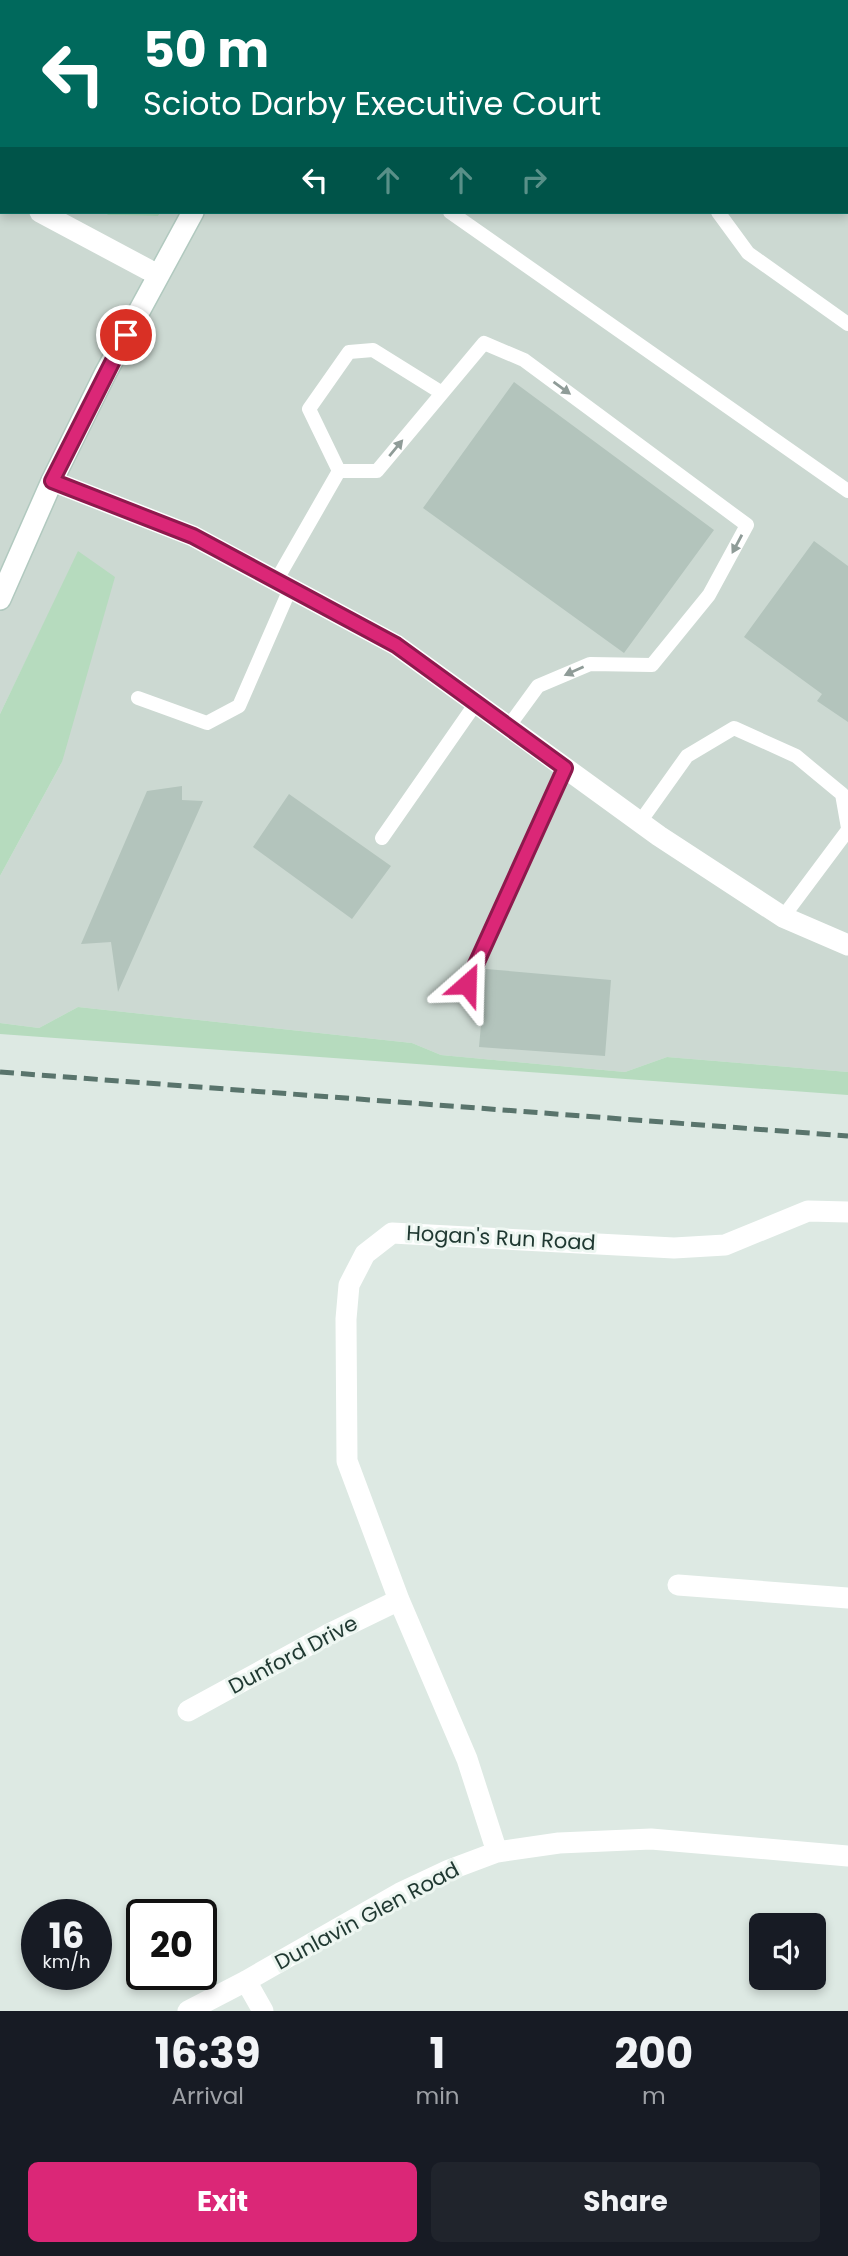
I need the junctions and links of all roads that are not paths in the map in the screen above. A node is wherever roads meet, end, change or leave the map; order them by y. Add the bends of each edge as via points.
1 (44, 214) edge
2 (192, 214) edge
3 (453, 214) edge
4 (719, 214) edge
5 (158, 275) junction
6 (848, 324) edge
7 (442, 393) junction
8 (339, 471) junction
9 (52, 481) junction
10 (848, 491) edge
11 (283, 585) junction
12 (0, 599) edge
13 (138, 698) dead end
14 (476, 703) junction
15 (508, 727) junction
16 (565, 768) junction
17 (640, 822) junction
18 (848, 829) edge
19 (383, 838) dead end
20 (783, 917) junction
21 (848, 945) edge
22 (467, 984) dead end
23 (848, 1212) edge
24 (678, 1586) dead end
25 (848, 1598) edge
26 (399, 1600) junction
27 (188, 1710) dead end
28 (497, 1852) junction
29 (848, 1856) edge
30 (246, 1981) junction
31 (188, 2011) edge
32 (262, 2011) edge

1 - 5 street
2 - 5 street
3 - 10 lane
4 - 6 lane via 748,253
5 - 9 street
8 -> 7 lane via 377,471
7 - 8 lane via 373,350 349,352 309,410
7 -> 15 lane via 484,343 524,360 747,525 709,596 652,665 590,664 538,686
8 - 11 lane
9 - 11 street via 193,536
9 - 12 street
11 - 13 lane via 239,706 207,723
11 - 14 street via 396,645
14 - 15 street
14 - 19 lane
15 - 16 street
16 - 17 street
16 - 22 lane
17 - 18 lane via 687,756 734,728 796,757 842,794
17 - 20 street
18 - 20 lane
20 - 21 street
23 - 26 street, Hogan's Run Road via 808,1211 725,1245 674,1248 392,1233 365,1254 349,1285 346,1319 347,1461
24 - 25 street
26 - 27 street, Dunford Drive
26 - 28 street, Hogan's Run Road via 467,1759
28 - 29 street, Dunlavin Glen Road via 559,1843 651,1839
28 - 30 street, Dunlavin Glen Road via 400,1894
30 - 31 street, Dunlavin Glen Road
30 - 32 street

